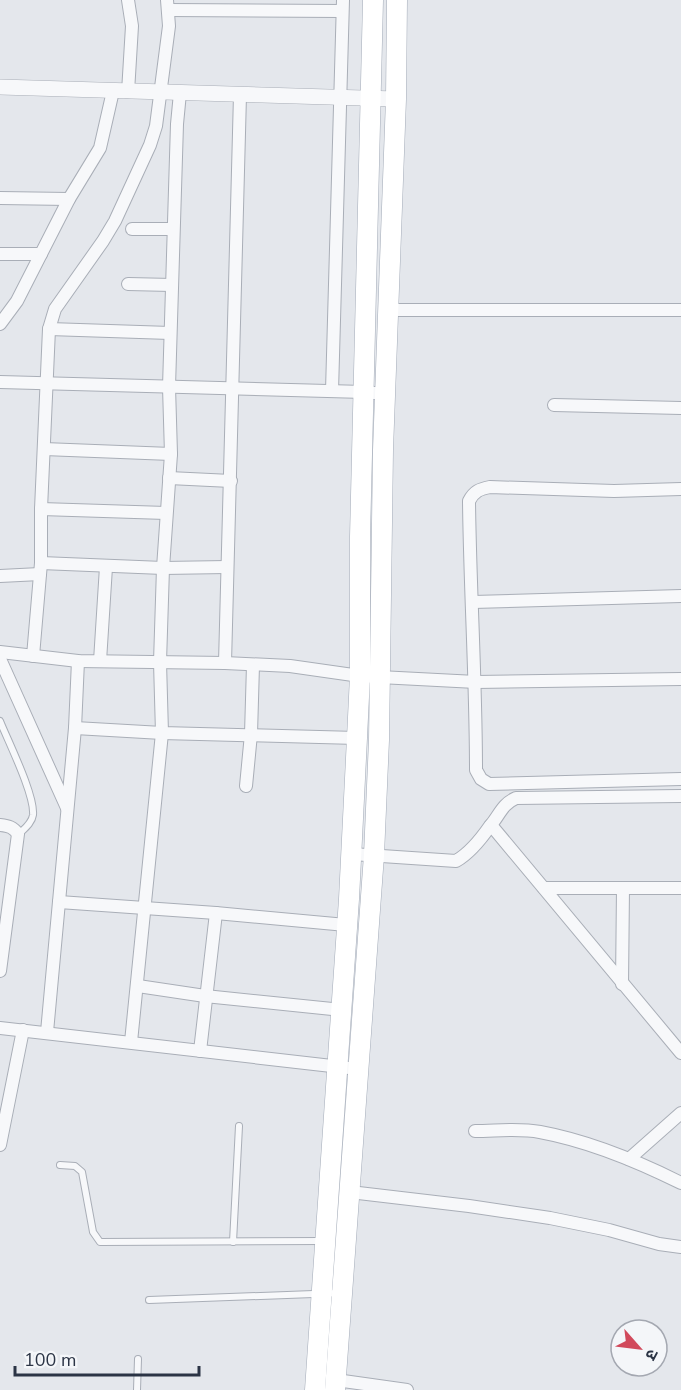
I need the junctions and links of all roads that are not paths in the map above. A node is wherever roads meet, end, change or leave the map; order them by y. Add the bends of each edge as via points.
1 (128, 0) edge
2 (373, 0) edge
3 (397, 0) edge
4 (168, 5) edge
5 (343, 5) edge
6 (0, 87) edge
7 (121, 91) junction
8 (160, 92) junction
9 (180, 93) junction
10 (240, 95) junction
11 (339, 96) junction
12 (370, 98) junction
13 (396, 99) junction
14 (0, 198) edge
15 (69, 199) junction
16 (132, 229) dead end
17 (173, 229) junction
18 (0, 254) edge
19 (41, 254) junction
20 (128, 284) dead end
21 (172, 285) junction
22 (388, 310) junction
23 (681, 310) edge
24 (0, 324) edge
25 (49, 330) junction
26 (171, 333) junction
27 (0, 382) edge
28 (48, 385) junction
29 (169, 387) junction
30 (233, 390) junction
31 (333, 392) junction
32 (364, 392) junction
33 (385, 394) junction
34 (554, 405) dead end
35 (681, 408) edge
36 (44, 449) junction
37 (171, 454) junction
38 (169, 478) junction
39 (231, 481) junction
40 (681, 489) edge
41 (41, 509) junction
42 (166, 513) junction
43 (106, 567) junction
44 (227, 567) junction
45 (163, 568) junction
46 (40, 569) junction
47 (0, 576) edge
48 (681, 596) edge
49 (473, 603) junction
50 (0, 652) edge
51 (33, 656) junction
52 (0, 659) edge
53 (78, 661) junction
54 (100, 661) junction
55 (160, 662) junction
56 (225, 663) junction
57 (253, 665) junction
58 (360, 676) junction
59 (381, 677) junction
60 (681, 679) edge
61 (476, 682) junction
62 (0, 721) edge
63 (75, 728) junction
64 (162, 733) junction
65 (251, 734) junction
66 (357, 738) junction
67 (681, 779) edge
68 (246, 786) dead end
69 (681, 796) edge
70 (67, 809) junction
71 (0, 825) edge
72 (491, 825) junction
73 (18, 834) junction
74 (352, 854) junction
75 (374, 855) junction
76 (544, 888) junction
77 (623, 888) junction
78 (681, 888) edge
79 (59, 902) junction
80 (143, 908) junction
81 (216, 913) junction
82 (346, 925) junction
83 (0, 971) edge
84 (622, 984) junction
85 (138, 986) junction
86 (205, 996) junction
87 (342, 1010) junction
88 (9, 1029) edge
89 (47, 1032) junction
90 (131, 1042) junction
91 (200, 1051) junction
92 (681, 1053) edge
93 (338, 1066) junction
94 (358, 1069) junction
95 (681, 1113) edge
96 (239, 1126) dead end
97 (475, 1131) dead end
98 (0, 1146) edge
99 (629, 1159) junction
100 (60, 1165) dead end
101 (681, 1183) edge
102 (350, 1192) junction
103 (325, 1241) junction
104 (232, 1242) junction
105 (681, 1246) edge
106 (342, 1293) junction
107 (321, 1294) junction
108 (149, 1300) dead end
109 (138, 1359) dead end
110 (335, 1385) edge
111 (137, 1390) edge
112 (315, 1390) edge
113 (407, 1390) edge

1 - 7 street via 132,26
2 - 12 main road
3 - 13 main road
4 - 5 street
4 - 8 street
5 - 11 street
6 - 7 street
7 - 8 street
7 - 15 street via 100,147
8 - 9 street
8 - 25 street via 150,145 115,221 55,309
9 - 10 street
9 - 17 street
10 - 11 street
10 - 30 street
11 - 12 street
11 - 31 street
12 - 13 street
12 - 32 main road
13 - 22 main road
14 - 15 street
15 - 19 street
16 - 17 street
17 - 21 street
18 - 19 street
19 - 24 street via 17,301
20 - 21 street
21 - 26 street
22 - 23 street
22 - 33 main road
25 - 26 street
25 - 28 street
26 - 29 street
27 - 28 street
28 - 29 street
28 - 36 street
29 - 30 street
29 - 37 street
30 - 31 street
30 - 39 street
31 - 32 street
32 - 33 street
32 - 58 main road
33 - 59 main road
34 - 35 street
36 - 37 street
36 - 41 street
37 - 38 street
38 - 39 street
38 - 42 street
39 - 44 street
40 - 49 street via 481,488 469,501
41 - 42 street
41 - 46 street
42 - 45 street
43 - 45 street
43 - 46 street
43 - 54 street
44 - 45 street
44 - 56 street
45 - 55 street
46 - 47 street
46 - 51 street
48 - 49 street
49 - 61 street
50 - 51 street
51 - 53 street
52 - 70 street
53 - 54 street
53 - 63 street
54 - 55 street
55 - 56 street
55 - 64 street
56 - 57 street
57 - 58 street
57 - 65 street
58 - 59 street
58 - 66 main road
59 - 61 street
59 - 75 main road
60 - 61 street
61 - 67 street via 476,770 489,783
62 - 73 lane via 33,810 30,822
63 - 64 street
63 - 70 street
64 - 65 street
64 - 80 street
65 - 66 street
65 - 68 street
66 - 74 main road
69 - 72 street via 516,798 503,807
70 - 79 street
71 - 73 street via 9,826
72 - 75 street via 456,861
72 - 76 street
73 - 83 street
74 - 75 street
74 - 82 main road
75 - 94 main road
76 - 77 street
76 - 84 street
77 - 78 street
77 - 84 street
79 - 80 street
79 - 89 street
80 - 81 street
80 - 85 street
81 - 82 street
81 - 86 street
82 - 87 main road
84 - 92 street
85 - 86 street
85 - 90 street
86 - 87 street
86 - 91 street
87 - 93 main road
88 - 89 street
88 - 98 street
89 - 90 street
90 - 91 street
91 - 93 street
93 - 94 street
93 - 103 main road
94 - 102 main road
95 - 99 street
96 - 104 lane
97 - 99 street via 540,1132
99 - 101 street
100 - 104 lane via 75,1166 82,1172 93,1232 99,1242
102 - 105 street via 550,1218
102 - 106 main road
103 - 104 lane
103 - 107 main road
106 - 107 lane
106 - 110 main road
107 - 108 lane
107 - 112 main road
109 - 111 lane
110 - 113 street

